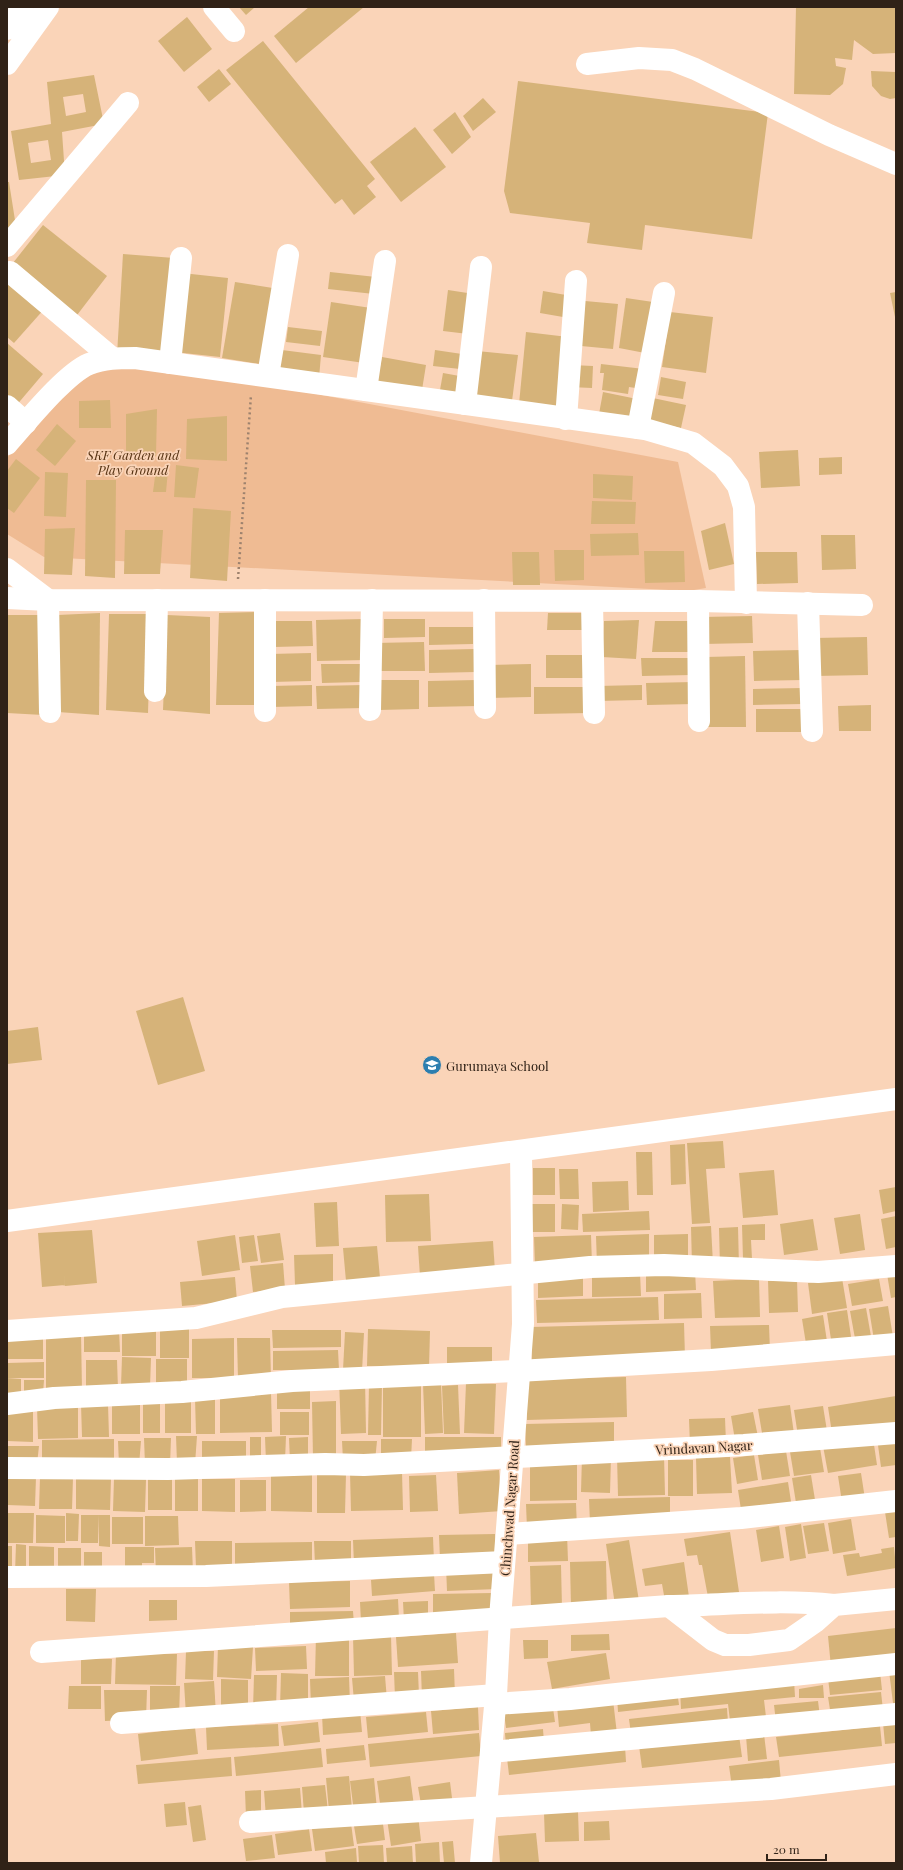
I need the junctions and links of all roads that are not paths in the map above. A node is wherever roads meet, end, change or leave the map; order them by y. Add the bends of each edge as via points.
1 (23, 7) edge
2 (48, 7) edge
3 (214, 7) edge
4 (7, 29) edge
5 (234, 31) dead end
6 (7, 64) edge
7 (587, 64) dead end
8 (128, 103) dead end
9 (896, 164) edge
10 (7, 246) edge
11 (288, 255) dead end
12 (181, 258) dead end
13 (385, 261) dead end
14 (481, 267) dead end
15 (10, 272) dead end
16 (576, 282) dead end
17 (664, 292) dead end
18 (112, 358) junction
19 (170, 363) junction
20 (260, 375) junction
21 (366, 390) junction
22 (465, 404) junction
23 (7, 406) edge
24 (566, 419) junction
25 (26, 423) junction
26 (638, 428) junction
27 (7, 444) edge
28 (7, 569) edge
29 (7, 598) edge
30 (48, 600) junction
31 (157, 600) junction
32 (265, 600) junction
33 (372, 600) junction
34 (484, 600) junction
35 (592, 601) junction
36 (698, 601) junction
37 (746, 603) junction
38 (808, 603) junction
39 (862, 605) dead end
40 (155, 690) dead end
41 (485, 708) dead end
42 (370, 710) dead end
43 (265, 711) dead end
44 (50, 712) dead end
45 (594, 713) dead end
46 (699, 721) dead end
47 (812, 731) dead end
48 (896, 1100) edge
49 (521, 1152) junction
50 (7, 1221) edge
51 (896, 1266) edge
52 (522, 1273) junction
53 (7, 1331) edge
54 (896, 1344) edge
55 (518, 1371) junction
56 (7, 1404) edge
57 (896, 1433) edge
58 (513, 1458) junction
59 (7, 1468) edge
60 (896, 1501) edge
61 (507, 1534) junction
62 (504, 1562) junction
63 (7, 1577) edge
64 (896, 1599) edge
65 (834, 1605) junction
66 (669, 1606) junction
67 (500, 1618) junction
68 (41, 1652) dead end
69 (896, 1664) edge
70 (496, 1699) junction
71 (896, 1714) edge
72 (121, 1723) dead end
73 (491, 1752) junction
74 (896, 1774) edge
75 (486, 1807) junction
76 (250, 1822) dead end
77 (481, 1863) edge

1 - 4 street
2 - 6 street
3 - 5 street
7 - 9 street via 638,58 672,60 695,68 829,135
8 - 10 street
11 - 20 street
12 - 19 street
13 - 21 street
14 - 22 street
15 - 18 street
16 - 24 street
17 - 26 street
18 - 19 street
18 - 25 street via 88,364 68,378
19 - 20 street
20 - 21 street
21 - 22 street
22 - 24 street
23 - 25 street
24 - 26 street
25 - 27 street
26 - 37 street via 693,443 723,466 738,486 744,507
28 - 30 street
29 - 30 street
30 - 31 street
30 - 44 street
31 - 32 street
31 - 40 street
32 - 33 street
32 - 43 street
33 - 34 street
33 - 42 street
34 - 35 street
34 - 41 street
35 - 36 street
35 - 45 street
36 - 37 street
36 - 46 street
37 - 38 street
38 - 39 street
38 - 47 street
48 - 49 street
49 - 50 street
49 - 52 street, Chinchwad Nagar Road
51 - 52 street via 818,1272 664,1265 590,1267
52 - 53 street via 282,1296 196,1318
52 - 55 street, Chinchwad Nagar Road via 523,1324
54 - 55 street via 711,1360
55 - 56 street via 292,1381 182,1392 54,1398
55 - 58 street, Chinchwad Nagar Road
57 - 58 street, Vrindavan Nagar via 744,1445
58 - 59 street, Vrindavan Nagar via 364,1465 168,1469
58 - 61 street, Chinchwad Nagar Road
60 - 61 street via 741,1518
61 - 62 street, Chinchwad Nagar Road
62 - 63 street via 206,1576
62 - 67 street, Chinchwad Nagar Road
64 - 65 street
65 - 66 street via 772,1601
65 - 66 street via 789,1640 749,1645 725,1645 713,1640
66 - 67 street
67 - 68 street
67 - 70 street, Chinchwad Nagar Road
69 - 70 street via 570,1699
70 - 72 street
70 - 73 street, Chinchwad Nagar Road
71 - 73 street
73 - 75 street, Chinchwad Nagar Road
74 - 75 street via 771,1789
75 - 76 street
75 - 77 street, Chinchwad Nagar Road

